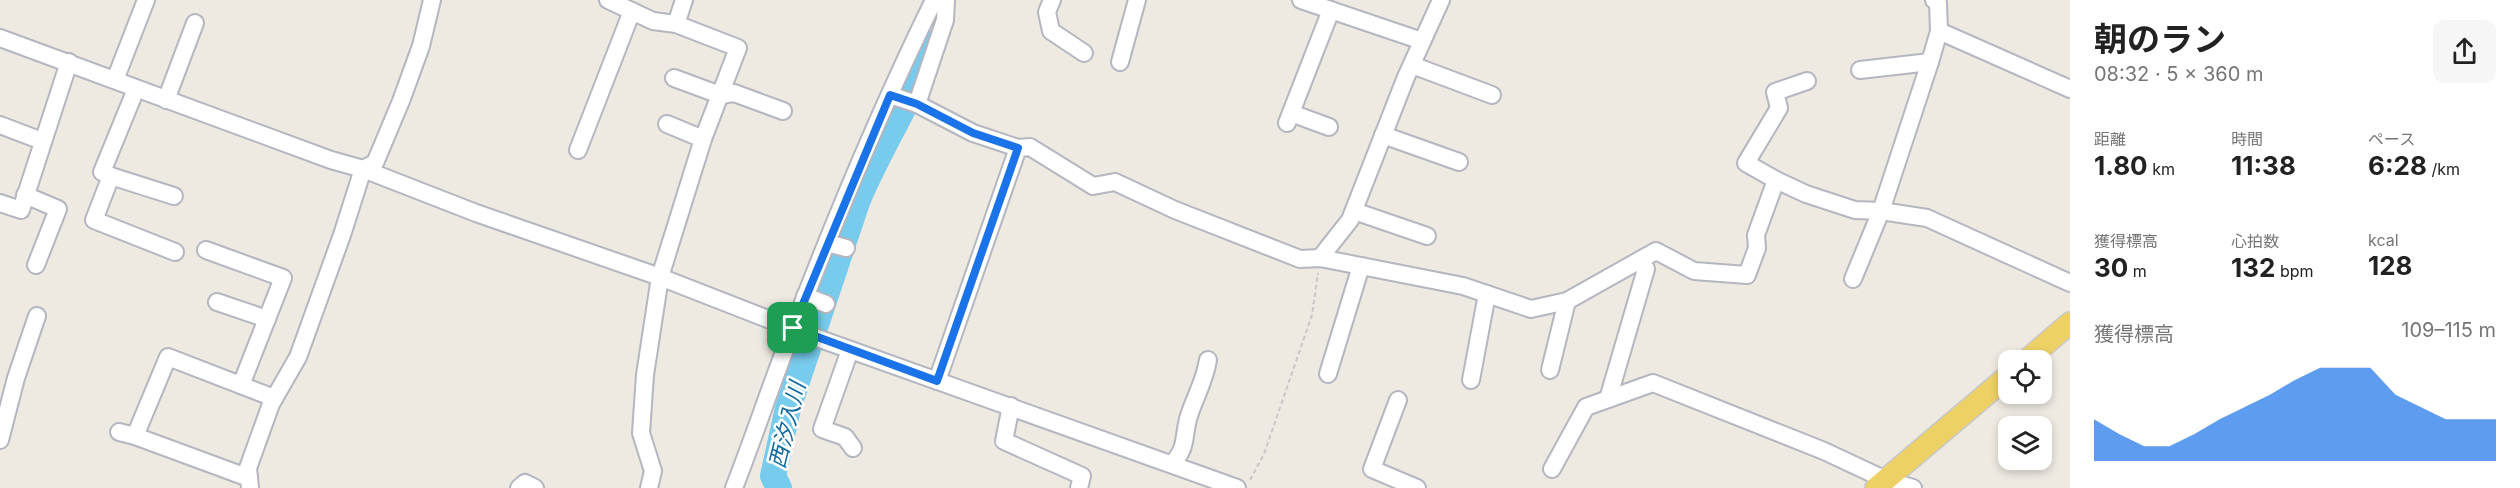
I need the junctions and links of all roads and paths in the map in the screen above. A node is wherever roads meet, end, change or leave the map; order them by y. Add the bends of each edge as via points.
1 (146, 0) edge
2 (432, 0) edge
3 (608, 0) edge
4 (684, 0) edge
5 (934, 0) edge
6 (946, 0) edge
7 (1052, 0) edge
8 (1137, 0) edge
9 (1441, 0) edge
10 (1934, 0) edge
11 (1308, 1) edge
12 (1331, 10) junction
13 (632, 11) junction
14 (195, 23) dead end
15 (676, 24) junction
16 (1939, 31) junction
17 (0, 38) edge
18 (1422, 41) junction
19 (1084, 53) dead end
20 (69, 62) junction
21 (1120, 62) dead end
22 (1930, 62) junction
23 (1412, 65) junction
24 (1860, 70) dead end
25 (674, 78) dead end
26 (115, 80) junction
27 (1807, 81) dead end
28 (2070, 88) edge
29 (136, 89) junction
30 (720, 95) junction
31 (1492, 95) dead end
32 (166, 100) junction
33 (904, 100) junction
34 (783, 111) dead end
35 (668, 124) dead end
36 (0, 125) edge
37 (1329, 127) dead end
38 (1383, 135) junction
39 (703, 139) junction
40 (42, 141) junction
41 (1018, 148) junction
42 (578, 150) dead end
43 (1459, 162) dead end
44 (363, 169) junction
45 (111, 176) junction
46 (1776, 180) junction
47 (26, 195) junction
48 (174, 196) dead end
49 (0, 203) edge
50 (1354, 211) junction
51 (1881, 211) junction
52 (1428, 236) dead end
53 (206, 250) dead end
54 (175, 252) dead end
55 (1320, 258) junction
56 (1640, 260) junction
57 (36, 265) dead end
58 (1361, 266) junction
59 (660, 277) junction
60 (1853, 279) dead end
61 (2070, 283) edge
62 (1487, 294) junction
63 (1567, 301) junction
64 (217, 302) dead end
65 (36, 316) dead end
66 (267, 319) junction
67 (2070, 323) edge
68 (805, 333) junction
69 (850, 350) junction
70 (2039, 350) edge
71 (1208, 360) dead end
72 (1550, 370) dead end
73 (1329, 374) dead end
74 (1471, 380) dead end
75 (937, 381) junction
76 (241, 385) junction
77 (1998, 385) edge
78 (274, 398) junction
79 (1608, 399) junction
80 (1398, 400) dead end
81 (1011, 406) junction
82 (0, 440) edge
83 (853, 448) dead end
84 (1173, 463) junction
85 (1552, 469) dead end
86 (1881, 484) edge
87 (250, 485) edge
88 (519, 488) edge
89 (536, 488) edge
90 (649, 488) edge
91 (734, 488) edge
92 (1079, 488) edge
93 (1238, 488) edge
94 (1246, 488) edge
95 (1417, 488) edge
96 (1914, 488) edge

1 - 26 street
2 - 44 street via 401,101 375,163
3 - 13 street
4 - 15 street
5 - 33 street
6 - 33 street via 945,20
7 - 19 street via 1047,12 1050,31
8 - 21 street
9 - 18 street
10 - 16 street via 1938,3
11 - 12 street
12 - 18 street
12 - 37 street via 1289,118
13 - 15 street via 653,21
13 - 42 street via 604,106
14 - 32 street
15 - 30 street via 738,48
16 - 22 street
16 - 28 street
17 - 20 street
18 - 23 street
20 - 26 street
20 - 40 street
22 - 24 street
22 - 51 street
23 - 31 street
23 - 38 street
25 - 30 street
26 - 29 street
27 - 46 street via 1775,92 1779,108 1746,163
29 - 32 street
29 - 45 street via 102,172
30 - 34 street via 734,93
30 - 39 street
32 - 44 street
33 - 41 street via 973,133
33 - 68 street via 857,193
35 - 39 street
36 - 40 street
38 - 43 street
38 - 50 street
39 - 59 street
40 - 47 street
41 - 55 street via 1030,147 1093,186 1115,182 1300,259
41 - 75 street
44 - 59 street
44 - 78 street via 298,357
45 - 48 street
45 - 54 street via 94,220
46 - 51 street via 1855,210
46 - 56 street via 1747,274 1694,271 1656,251
47 - 49 street via 21,210
47 - 57 street via 58,209
50 - 52 street
50 - 55 street
51 - 60 street
51 - 61 street via 1927,218
53 - 66 street via 283,278
55 - 58 street
55 - 94 path via 1312,315 1264,454
56 - 63 street
56 - 79 street via 1646,268
58 - 62 street
58 - 73 street
59 - 68 street
59 - 90 street via 645,375 641,433 653,471
62 - 63 street via 1532,309
62 - 74 street
63 - 72 street
64 - 66 street
65 - 82 street
66 - 76 street
67 - 70 main road
68 - 69 street
68 - 91 street
69 - 75 street
69 - 83 street via 822,429 845,437
71 - 84 street via 1182,452
75 - 81 street
76 - 78 street
76 - 87 street via 168,357 127,434
77 - 86 main road
78 - 87 street via 248,468
79 - 85 street via 1586,407
79 - 86 street via 1653,383 1824,451
80 - 95 street via 1372,469
81 - 84 street
81 - 92 street via 1005,441 1082,476
84 - 93 street
86 - 96 street
88 - 89 street via 525,483

